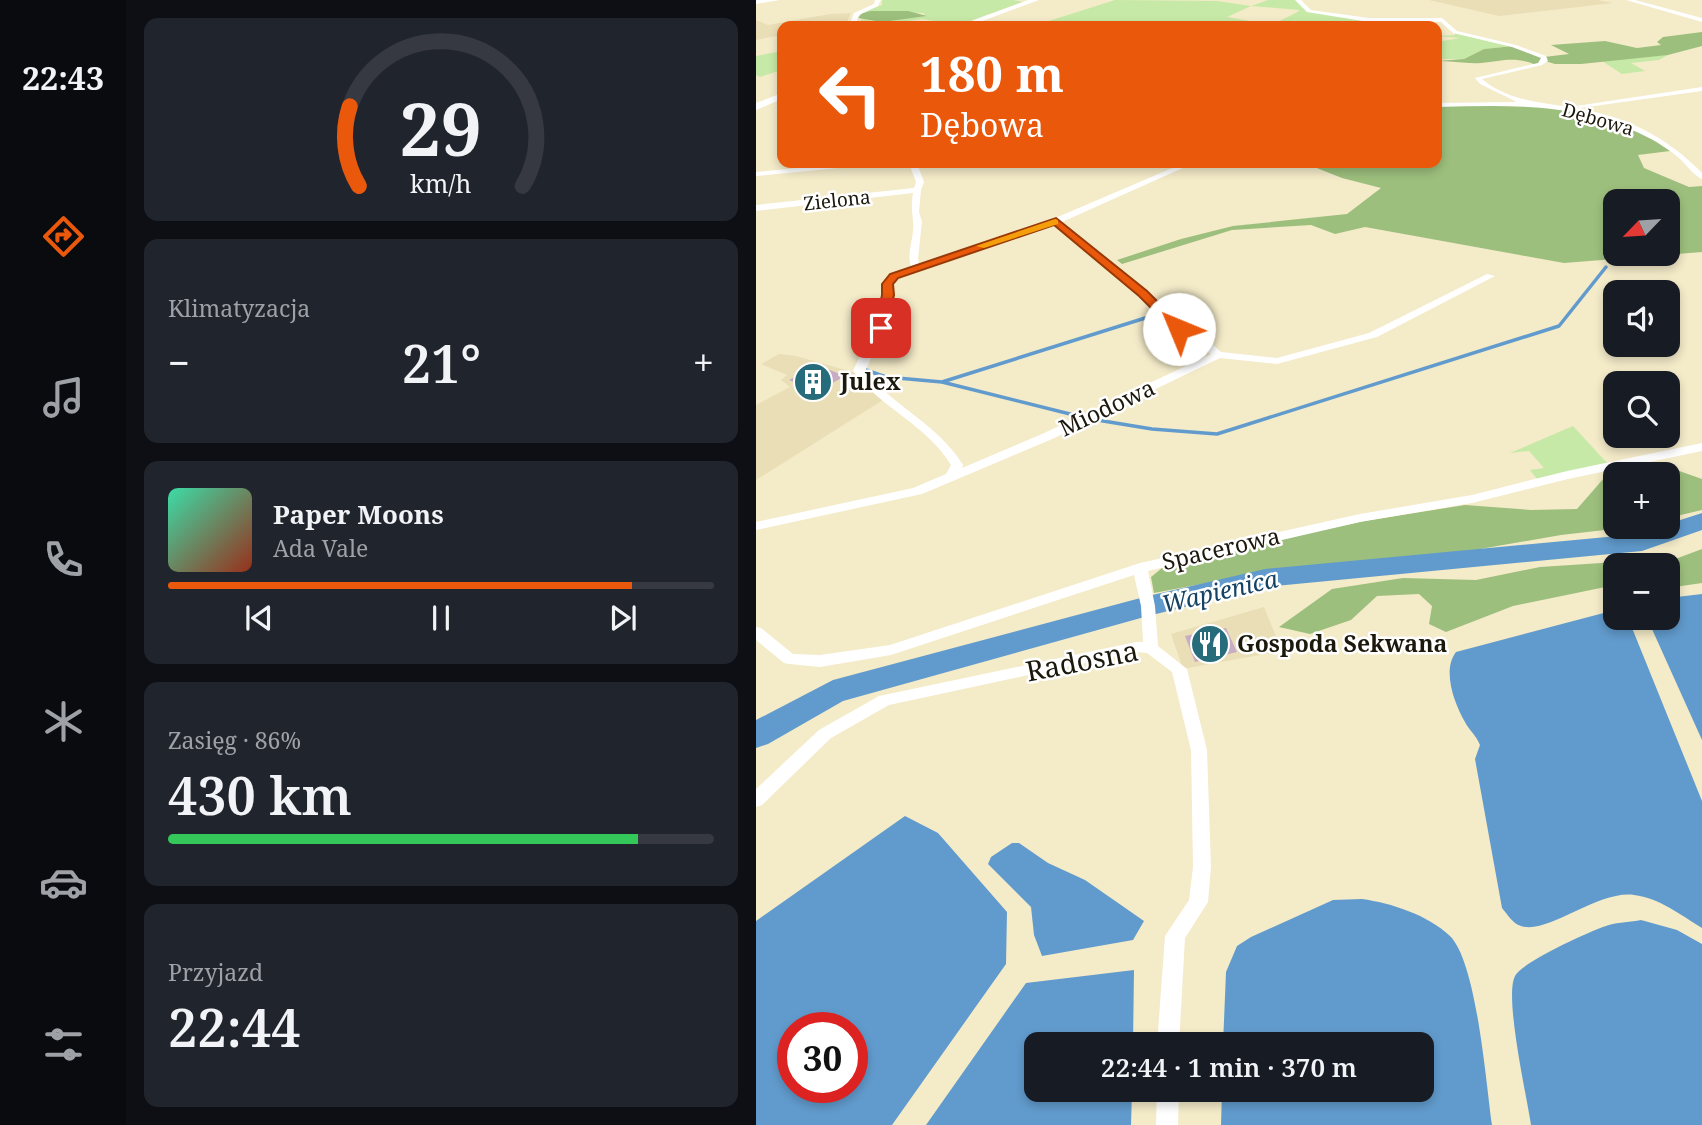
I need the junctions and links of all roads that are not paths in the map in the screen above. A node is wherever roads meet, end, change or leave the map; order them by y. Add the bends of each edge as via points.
1 (776, 0) edge
2 (878, 0) edge
3 (1035, 0) edge
4 (1298, 0) edge
5 (1629, 0) edge
6 (756, 2) edge
7 (1702, 20) edge
8 (854, 21) edge
9 (975, 21) edge
10 (1702, 89) edge
11 (777, 98) edge
12 (1442, 105) edge
13 (1529, 105) junction
14 (757, 106) edge
15 (1572, 107) junction
16 (817, 168) edge
17 (915, 168) edge
18 (1178, 168) edge
19 (756, 174) edge
20 (1702, 177) edge
21 (918, 190) junction
22 (756, 208) edge
23 (1056, 221) junction
24 (916, 268) junction
25 (1490, 275) dead end
26 (1218, 355) junction
27 (1702, 447) edge
28 (951, 477) junction
29 (756, 526) edge
30 (1140, 568) junction
31 (756, 632) edge
32 (1151, 648) junction
33 (756, 800) edge
34 (1169, 1032) edge
35 (1168, 1102) edge
36 (1167, 1125) edge

1 - 6 street
2 - 8 street via 856,14
3 - 9 street
4 - 13 street via 1309,11 1369,20 1442,20 1455,32 1544,57 1540,64 1478,78
5 - 7 street
10 - 15 street
11 - 14 street
12 - 13 street, Dębowa
13 - 15 street, Dębowa
15 - 20 street, Dębowa via 1639,129 1679,154
16 - 19 street, Zielona
17 - 21 street
18 - 23 street
21 - 22 street, Zielona
21 - 24 street
23 - 24 street
23 - 26 street via 1179,329
24 - 28 street via 894,276 887,284 881,328 859,371 875,391 950,449 957,464
25 - 26 street via 1373,335 1277,361
26 - 28 street, Miodowa
27 - 30 street, Spacerowa
28 - 29 street, Miodowa via 917,491
30 - 31 street, Spacerowa via 891,650 820,661 789,659
30 - 32 street
32 - 33 street, Radosna via 1136,647 885,700 825,734
32 - 34 street, Radosna via 1179,669 1199,750 1202,867 1198,902 1175,936
35 - 36 street

